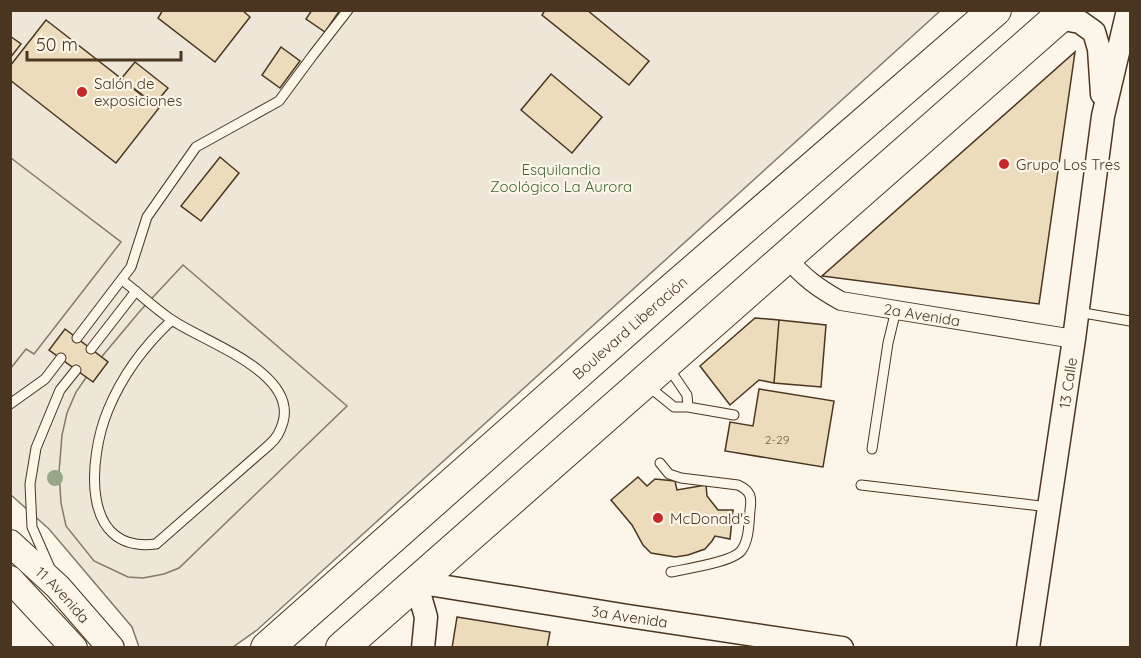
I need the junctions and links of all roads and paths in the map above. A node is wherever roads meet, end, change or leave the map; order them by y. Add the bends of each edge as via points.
1 (348, 10) edge
2 (995, 10) edge
3 (1128, 10) edge
4 (1063, 14) edge
5 (1104, 116) junction
6 (786, 257) junction
7 (122, 280) junction
8 (136, 291) junction
9 (896, 310) junction
10 (1078, 312) junction
11 (172, 320) junction
12 (1131, 321) edge
13 (77, 338) dead end
14 (1074, 339) junction
15 (91, 349) dead end
16 (61, 358) dead end
17 (76, 370) dead end
18 (654, 373) junction
19 (10, 404) edge
20 (688, 407) junction
21 (734, 415) dead end
22 (872, 449) dead end
23 (660, 463) dead end
24 (861, 485) dead end
25 (1049, 507) junction
26 (10, 543) edge
27 (670, 572) dead end
28 (10, 579) edge
29 (416, 582) junction
30 (58, 587) junction
31 (359, 636) edge
32 (74, 648) edge
33 (111, 648) edge
34 (267, 648) edge
35 (423, 648) edge
36 (842, 648) edge
37 (1028, 648) edge

1 - 7 lane via 279,101 196,147 147,217 131,267
2 - 34 highway, Boulevard Liberación
3 - 5 street, 13 Calle
4 - 5 street, 13 Calle via 1094,32
4 - 6 highway
5 - 10 street, 13 Calle
6 - 9 street, 2a Avenida via 798,272 841,301
6 - 18 highway
7 - 8 lane
7 - 13 lane
8 - 11 lane
8 - 15 lane
9 - 14 street, 2a Avenida
9 - 22 lane
10 - 12 lane
10 - 14 street, 13 Calle
11 - 11 lane via 250,363 276,385 285,412 278,437 269,446 156,544 135,545 109,530 99,514 94,478 97,446 108,410 128,374 154,337
14 - 25 street, 13 Calle
16 - 19 lane via 45,379
17 - 30 lane via 60,390 36,448 30,484 32,527
18 - 20 lane via 687,394
18 - 20 lane via 674,407
18 - 29 highway
20 - 21 lane
23 - 27 lane via 669,474 738,485 751,495 745,544 740,552 709,564
24 - 25 lane
25 - 37 street, 13 Calle
26 - 30 main road, 11 Avenida
28 - 32 main road, 11 Avenida
29 - 31 highway
29 - 35 street via 426,617
29 - 36 street, 3a Avenida
30 - 33 main road, 11 Avenida

